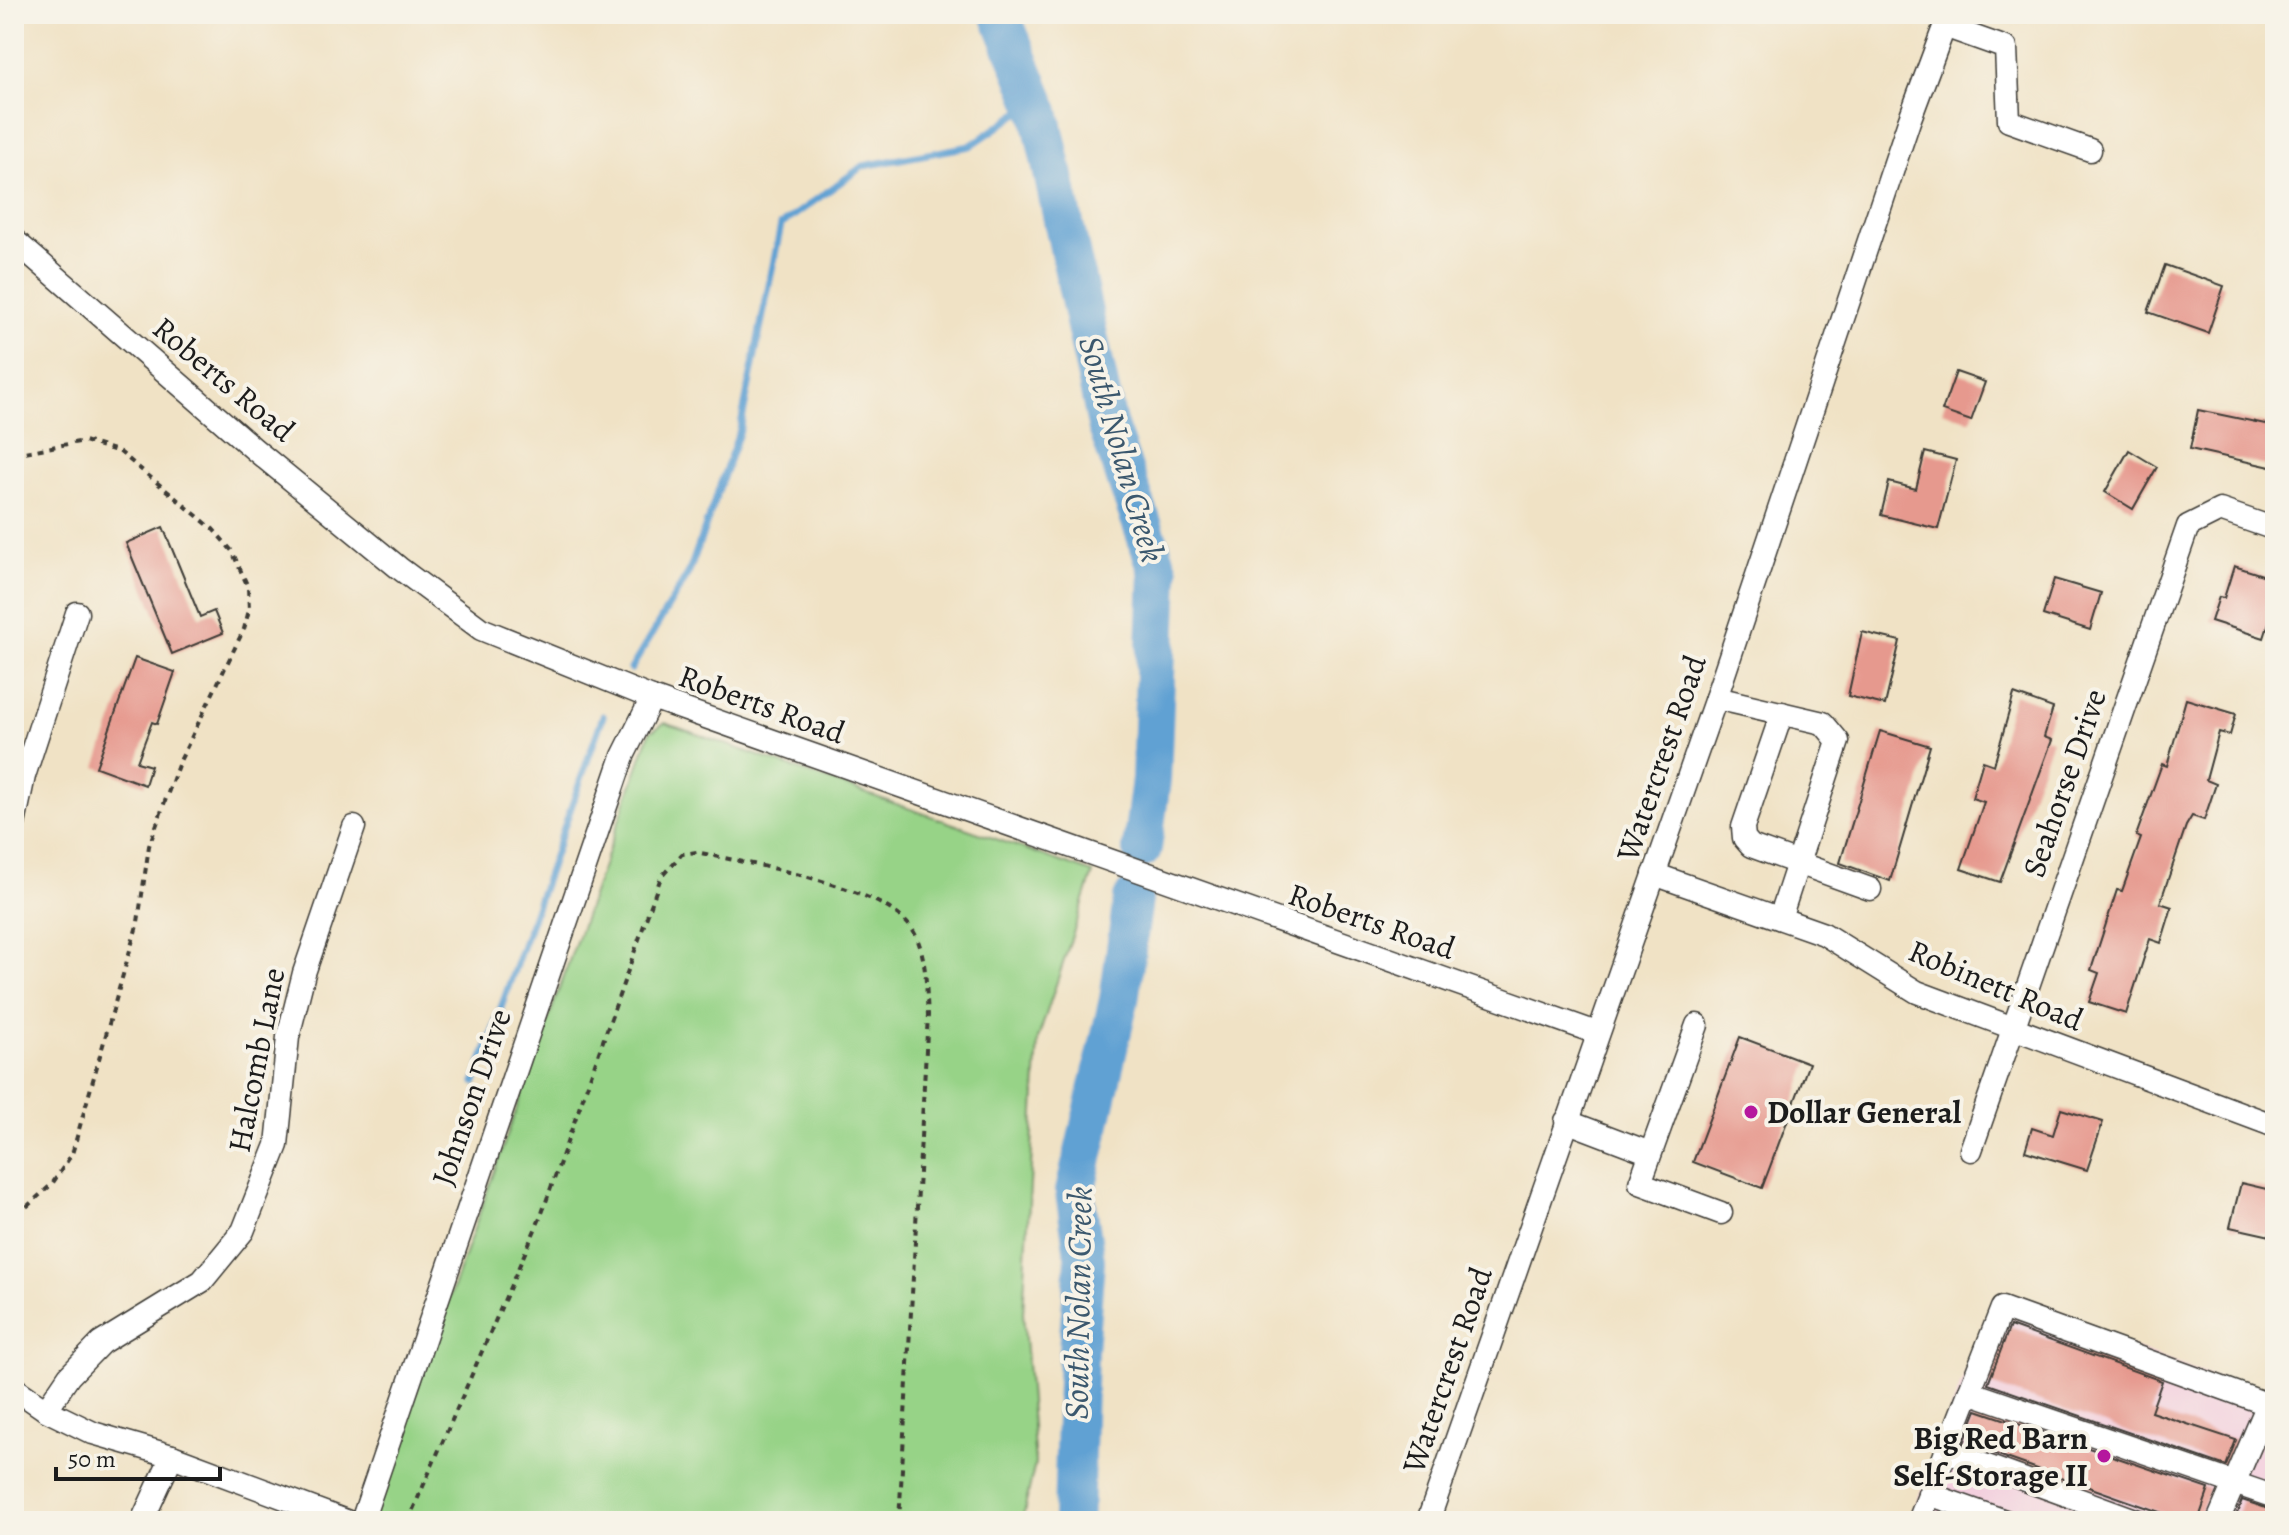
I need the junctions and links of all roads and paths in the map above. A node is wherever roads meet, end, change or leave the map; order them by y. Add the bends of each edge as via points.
1 (1947, 20) edge
2 (2090, 150) dead end
3 (14, 240) edge
4 (14, 454) edge
5 (2275, 529) edge
6 (77, 613) dead end
7 (652, 698) junction
8 (1716, 698) junction
9 (1782, 713) junction
10 (14, 824) edge
11 (354, 827) dead end
12 (1798, 863) junction
13 (1654, 874) junction
14 (1870, 889) dead end
15 (1780, 918) junction
16 (1697, 1025) dead end
17 (2012, 1030) junction
18 (1597, 1033) junction
19 (1566, 1121) junction
20 (2275, 1126) edge
21 (1971, 1150) dead end
22 (1650, 1153) junction
23 (1721, 1213) dead end
24 (14, 1218) edge
25 (14, 1388) edge
26 (1969, 1392) junction
27 (2271, 1405) edge
28 (46, 1410) junction
29 (1946, 1451) junction
30 (172, 1456) junction
31 (2234, 1483) junction
32 (1929, 1494) junction
33 (2275, 1497) edge
34 (142, 1521) edge
35 (346, 1521) edge
36 (362, 1521) edge
37 (408, 1521) edge
38 (899, 1521) edge
39 (1428, 1521) edge
40 (1919, 1521) edge
41 (2005, 1521) edge
42 (2138, 1521) edge
43 (2218, 1521) edge

1 - 2 street via 2006,48 2009,121
1 - 8 street, Watercrest Road
3 - 7 street, Roberts Road via 254,449 481,629
4 - 24 path via 84,441 120,452 232,551 248,587 249,610 178,765 149,846 138,922 72,1154 52,1184
5 - 17 street, Seahorse Drive via 2220,510 2188,526
6 - 10 street via 24,776
7 - 18 street, Roberts Road
7 - 36 street, Johnson Drive via 623,756
8 - 9 street
8 - 13 street, Watercrest Road
9 - 12 street via 1743,827 1744,838 1751,846
9 - 12 street via 1823,723 1838,741
11 - 28 street, Halcomb Lane via 288,1037 277,1145 243,1231 202,1281 101,1343
12 - 14 street
12 - 15 street
13 - 15 street, Robinett Road
13 - 18 street, Watercrest Road
15 - 17 street, Robinett Road via 1824,934 1917,992
16 - 22 street
17 - 20 street, Robinett Road
17 - 21 street, Seahorse Drive
18 - 19 street, Watercrest Road
19 - 22 street
19 - 39 street, Watercrest Road
22 - 23 street via 1640,1183
25 - 28 street
26 - 27 street via 2002,1308
26 - 29 street
26 - 31 street
27 - 31 street
28 - 30 street via 93,1433
29 - 32 street
29 - 42 street
30 - 34 street
30 - 35 street
31 - 33 street
31 - 43 street
32 - 40 street
32 - 41 street
37 - 38 path via 541,1216 661,877 682,854 697,852 854,890 898,913 915,934 928,1015

